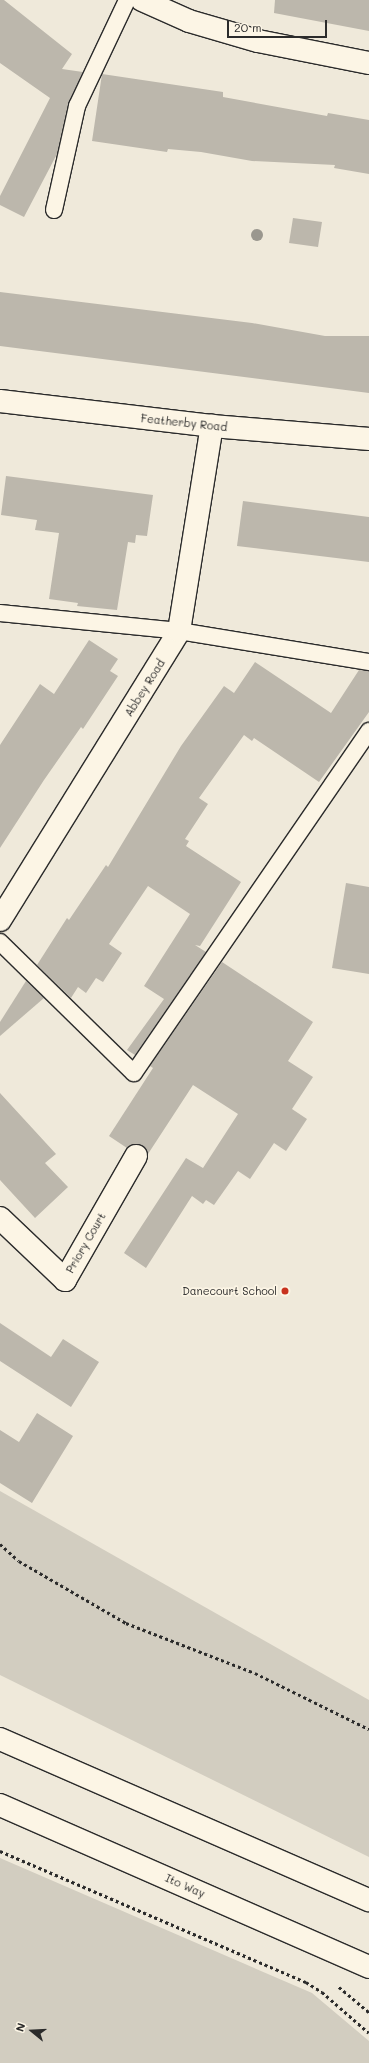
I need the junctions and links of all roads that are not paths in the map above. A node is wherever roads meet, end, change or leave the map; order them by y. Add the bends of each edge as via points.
1 (127, 0) edge
2 (142, 0) edge
3 (369, 63) edge
4 (54, 210) dead end
5 (0, 401) edge
6 (212, 426) junction
7 (369, 438) edge
8 (0, 613) edge
9 (179, 631) junction
10 (369, 662) edge
11 (369, 731) edge
12 (0, 920) edge
13 (0, 942) edge
14 (136, 1156) dead end
15 (0, 1218) edge
16 (0, 1739) edge
17 (0, 1805) edge
18 (369, 1900) edge
19 (369, 1967) edge

1 - 4 lane via 77,106
2 - 3 street via 190,21 265,43
5 - 6 street, Featherby Road
6 - 7 street, Featherby Road
6 - 9 street, Abbey Road
8 - 9 lane
9 - 10 lane
9 - 12 street, Abbey Road
11 - 13 lane via 134,1073
14 - 15 street, Priory Court via 65,1280 21,1241
16 - 18 street
17 - 19 street, Ito Way

